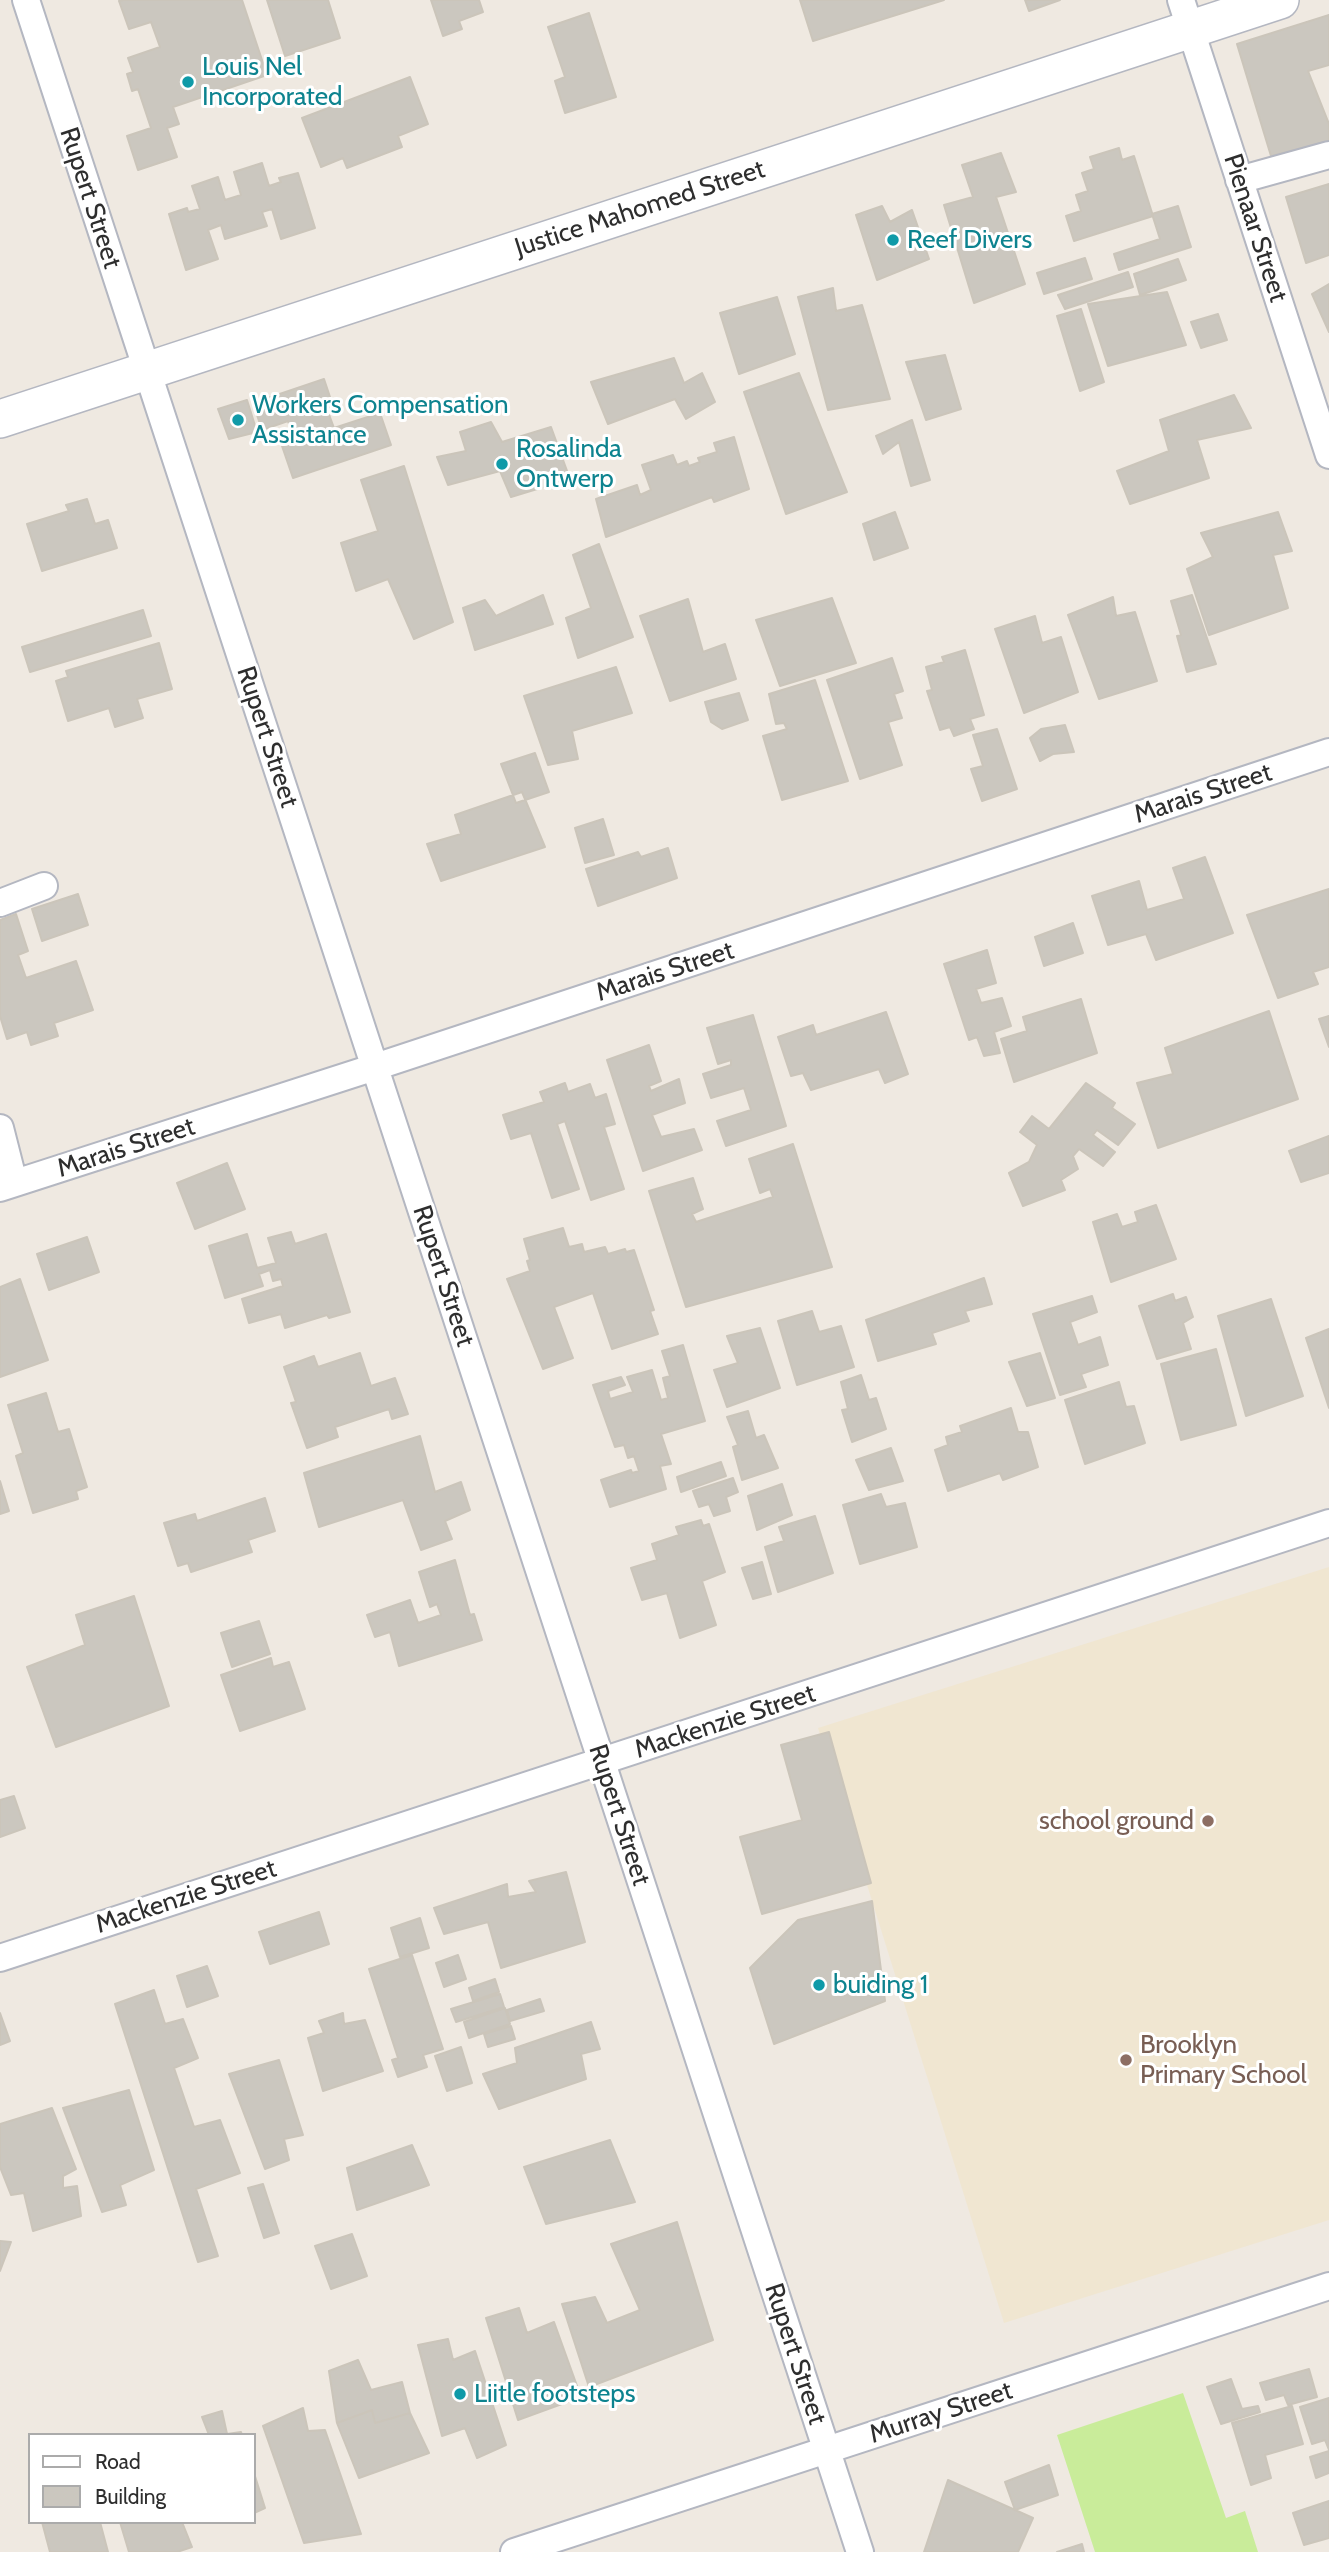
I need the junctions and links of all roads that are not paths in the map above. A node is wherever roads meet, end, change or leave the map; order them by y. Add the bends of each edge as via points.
1 (26, 0) edge
2 (1280, 0) edge
3 (1185, 15) edge
4 (1329, 155) edge
5 (1239, 180) junction
6 (147, 371) junction
7 (0, 419) edge
8 (1329, 455) edge
9 (1329, 752) edge
10 (44, 886) dead end
11 (0, 903) edge
12 (375, 1068) junction
13 (0, 1128) edge
14 (7, 1186) edge
15 (1329, 1523) edge
16 (602, 1762) junction
17 (0, 1958) edge
18 (1329, 2286) edge
19 (827, 2450) junction
20 (514, 2552) edge
21 (860, 2552) edge

1 - 6 street, Rupert Street
2 - 3 main road, Justice Mahomed Street
3 - 5 street, Pienaar Street
3 - 6 main road, Justice Mahomed Street
4 - 5 street
5 - 8 street, Pienaar Street
6 - 7 main road, Justice Mahomed Street
6 - 12 street, Rupert Street
9 - 12 street, Marais Street
10 - 11 street
12 - 14 street, Marais Street
12 - 16 street, Rupert Street
13 - 14 street
15 - 16 street, Mackenzie Street
16 - 17 street, Mackenzie Street
16 - 19 street, Rupert Street
18 - 19 street, Murray Street
19 - 20 street, Murray Street
19 - 21 street, Rupert Street

